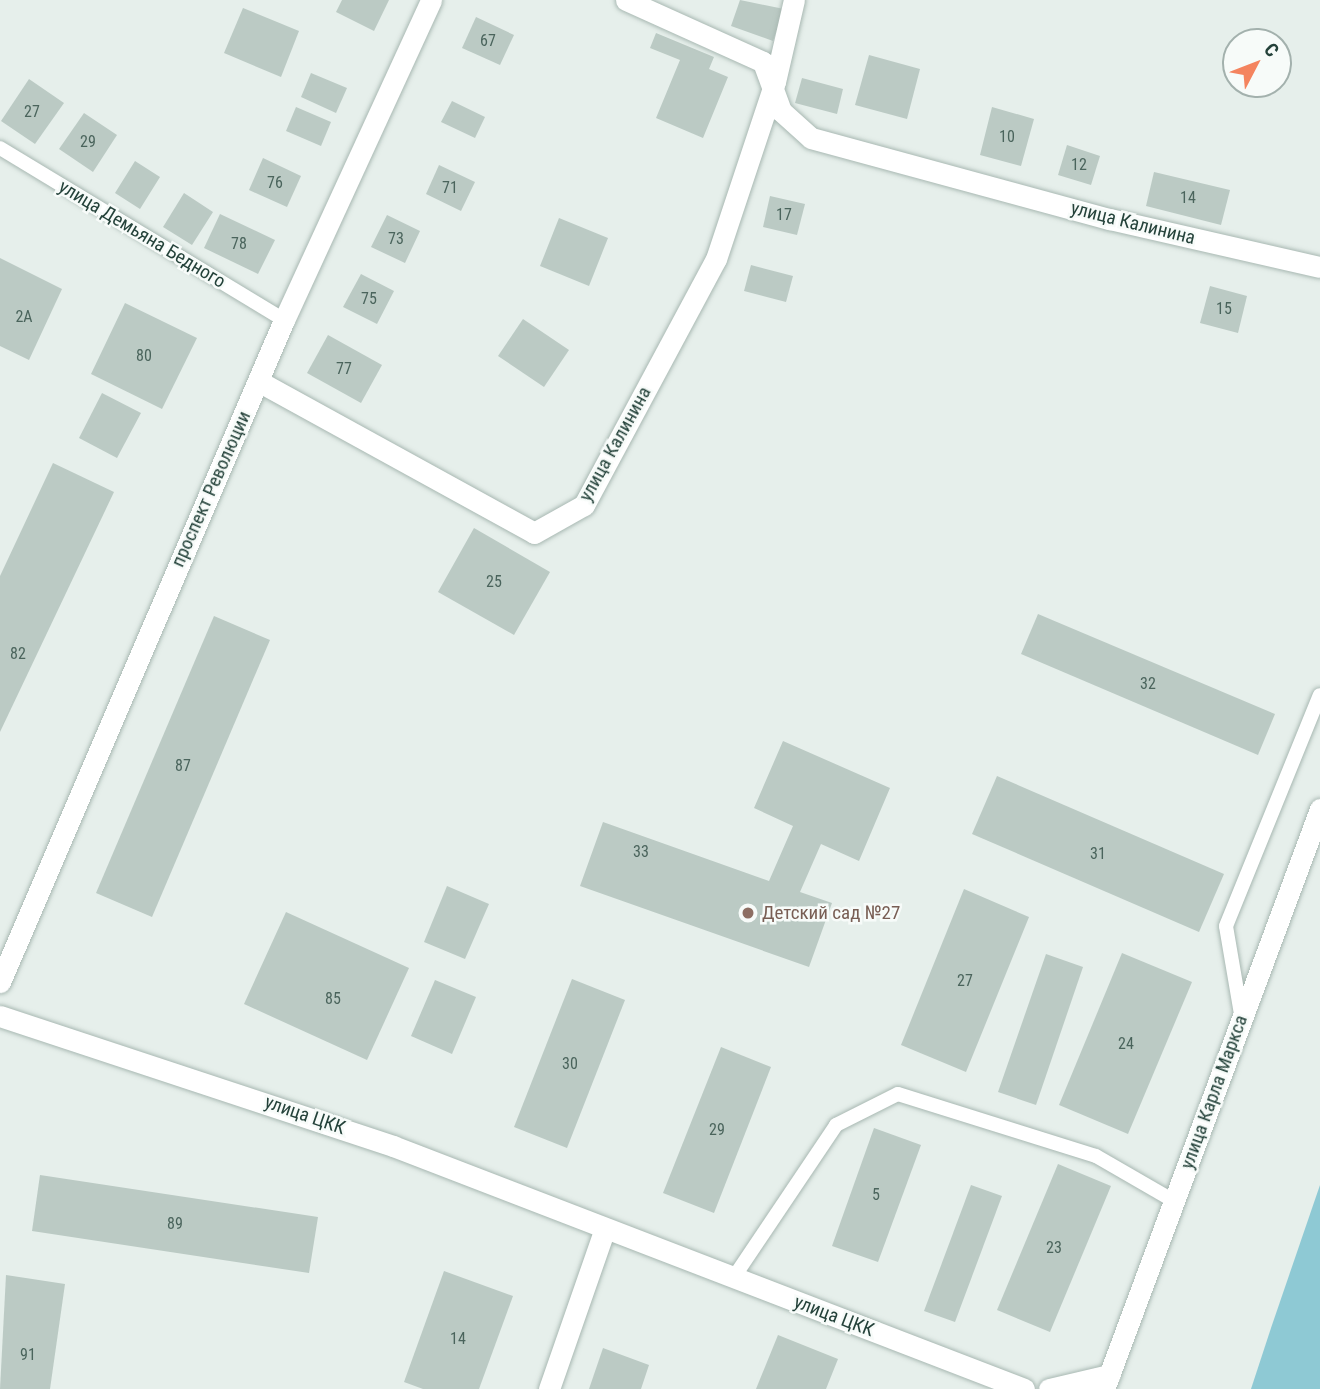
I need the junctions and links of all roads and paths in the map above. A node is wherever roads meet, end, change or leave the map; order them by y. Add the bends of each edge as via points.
1 (431, 0) edge
2 (626, 0) edge
3 (794, 0) edge
4 (775, 82) junction
5 (0, 148) edge
6 (1320, 267) edge
7 (284, 320) junction
8 (258, 381) junction
9 (1320, 695) edge
10 (1320, 809) edge
11 (0, 982) edge
12 (0, 1016) edge
13 (1242, 1018) junction
14 (1174, 1201) junction
15 (605, 1228) junction
16 (734, 1278) junction
17 (1107, 1382) edge
18 (549, 1389) edge
19 (1024, 1389) edge
20 (1049, 1389) edge

1 - 7 street, проспект Революции
2 - 4 street, улица Калинина via 763,62
3 - 4 street, улица Калинина
4 - 6 street, улица Калинина via 781,111 810,138 1110,219
4 - 8 street, улица Калинина via 716,259 584,505 534,533
5 - 7 lane, улица Демьяна Бедного
7 - 8 street, проспект Революции
8 - 11 street, проспект Революции
9 - 13 lane via 1227,926
10 - 13 street, улица Карла Маркса
12 - 15 street, улица ЦКК via 176,1070
13 - 14 street, улица Карла Маркса
14 - 16 lane via 1096,1156 898,1094 836,1125
14 - 17 street, улица Карла Маркса
15 - 16 street, улица ЦКК
15 - 18 street
16 - 19 street, улица ЦКК
17 - 20 street

